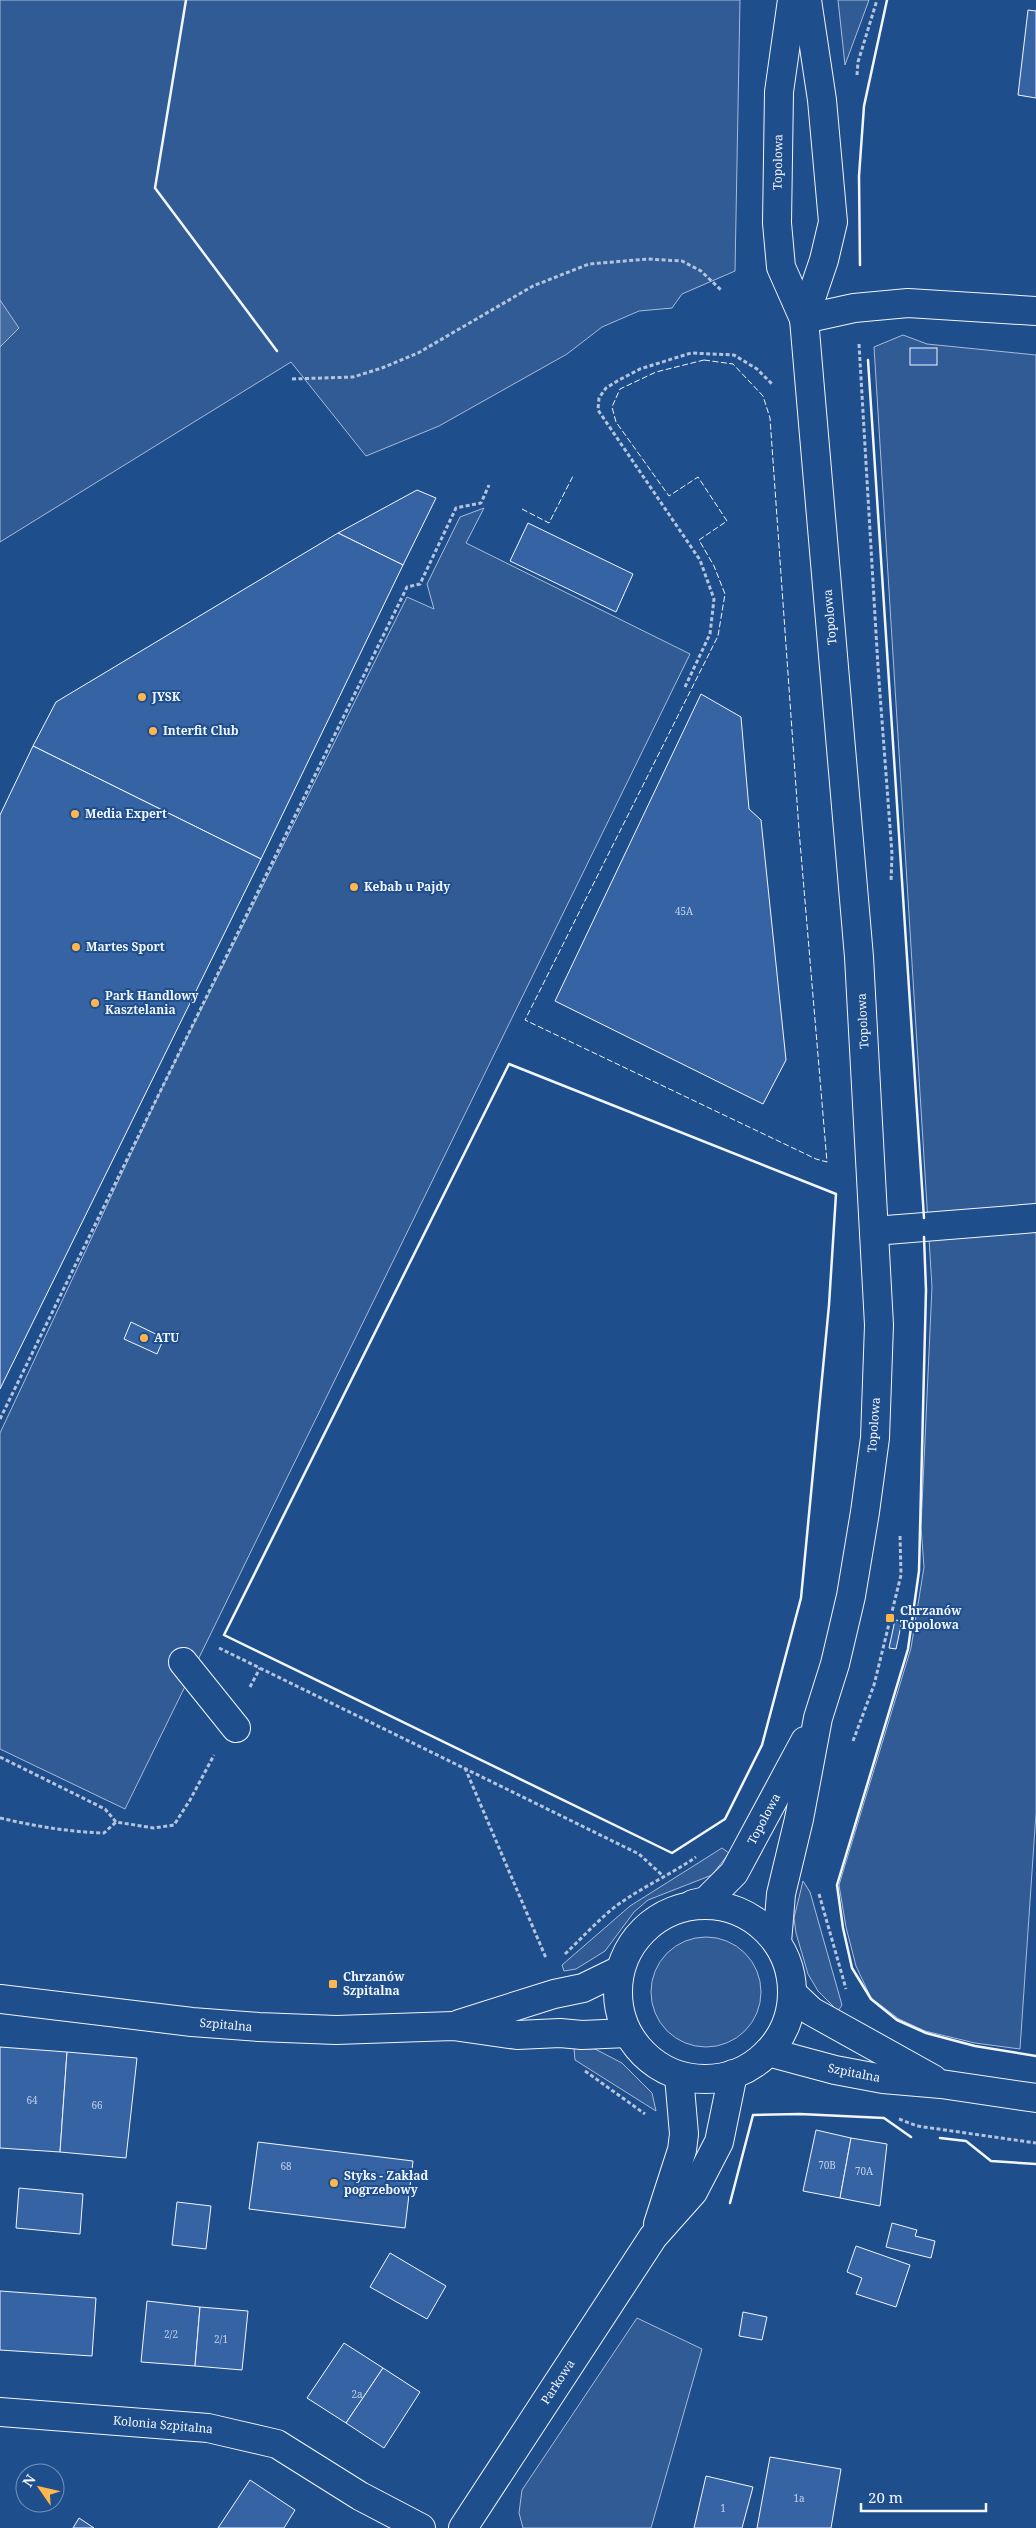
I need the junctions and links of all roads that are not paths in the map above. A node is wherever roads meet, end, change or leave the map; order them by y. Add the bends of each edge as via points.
1 (792, 0) edge
2 (807, 0) edge
3 (1036, 310) edge
4 (804, 320) junction
5 (1036, 1218) edge
6 (874, 1230) junction
7 (183, 1662) dead end
8 (818, 1718) junction
9 (236, 1728) dead end
10 (693, 1904) junction
11 (777, 1942) junction
12 (620, 1970) junction
13 (0, 1980) edge
14 (792, 1993) junction
15 (0, 1999) edge
16 (79, 2007) junction
17 (453, 2026) junction
18 (627, 2033) junction
19 (768, 2052) junction
20 (733, 2074) junction
21 (679, 2076) junction
22 (941, 2084) junction
23 (1036, 2098) edge
24 (653, 2237) junction
25 (0, 2412) edge
26 (421, 2528) edge
27 (463, 2528) edge

1 - 4 main road, Topolowa via 779,92 777,223 781,268
2 - 4 main road, Topolowa via 822,100 833,222
3 - 4 main road via 908,303 854,308
4 - 6 main road, Topolowa via 859,957
5 - 6 main road
6 - 8 main road, Topolowa via 879,1325 875,1438 851,1596
7 - 9 main road
8 - 10 main road, Topolowa via 734,1873 706,1901
8 - 11 main road, Topolowa via 781,1894
10 - 11 main road via 725,1906 754,1919
10 - 12 main road via 668,1912 646,1926 630,1946
11 - 14 main road via 788,1967
12 - 17 main road, Szpitalna via 583,1988
12 - 18 main road via 618,2002
13 - 16 main road
14 - 19 main road via 786,2024
14 - 22 main road, Szpitalna via 811,2011
15 - 16 main road, Szpitalna
16 - 17 main road, Szpitalna via 259,2028 336,2030
17 - 18 main road, Szpitalna via 517,2036
18 - 21 main road via 649,2059
19 - 20 main road
19 - 22 main road, Szpitalna via 834,2070 883,2079
20 - 21 main road via 706,2079
20 - 24 main road, Parkowa via 719,2142 693,2192
21 - 24 main road, Parkowa via 684,2134 682,2150
22 - 23 main road, Szpitalna
24 - 27 main road, Parkowa
25 - 26 main road, Kolonia Szpitalna via 208,2428 278,2444 360,2496

